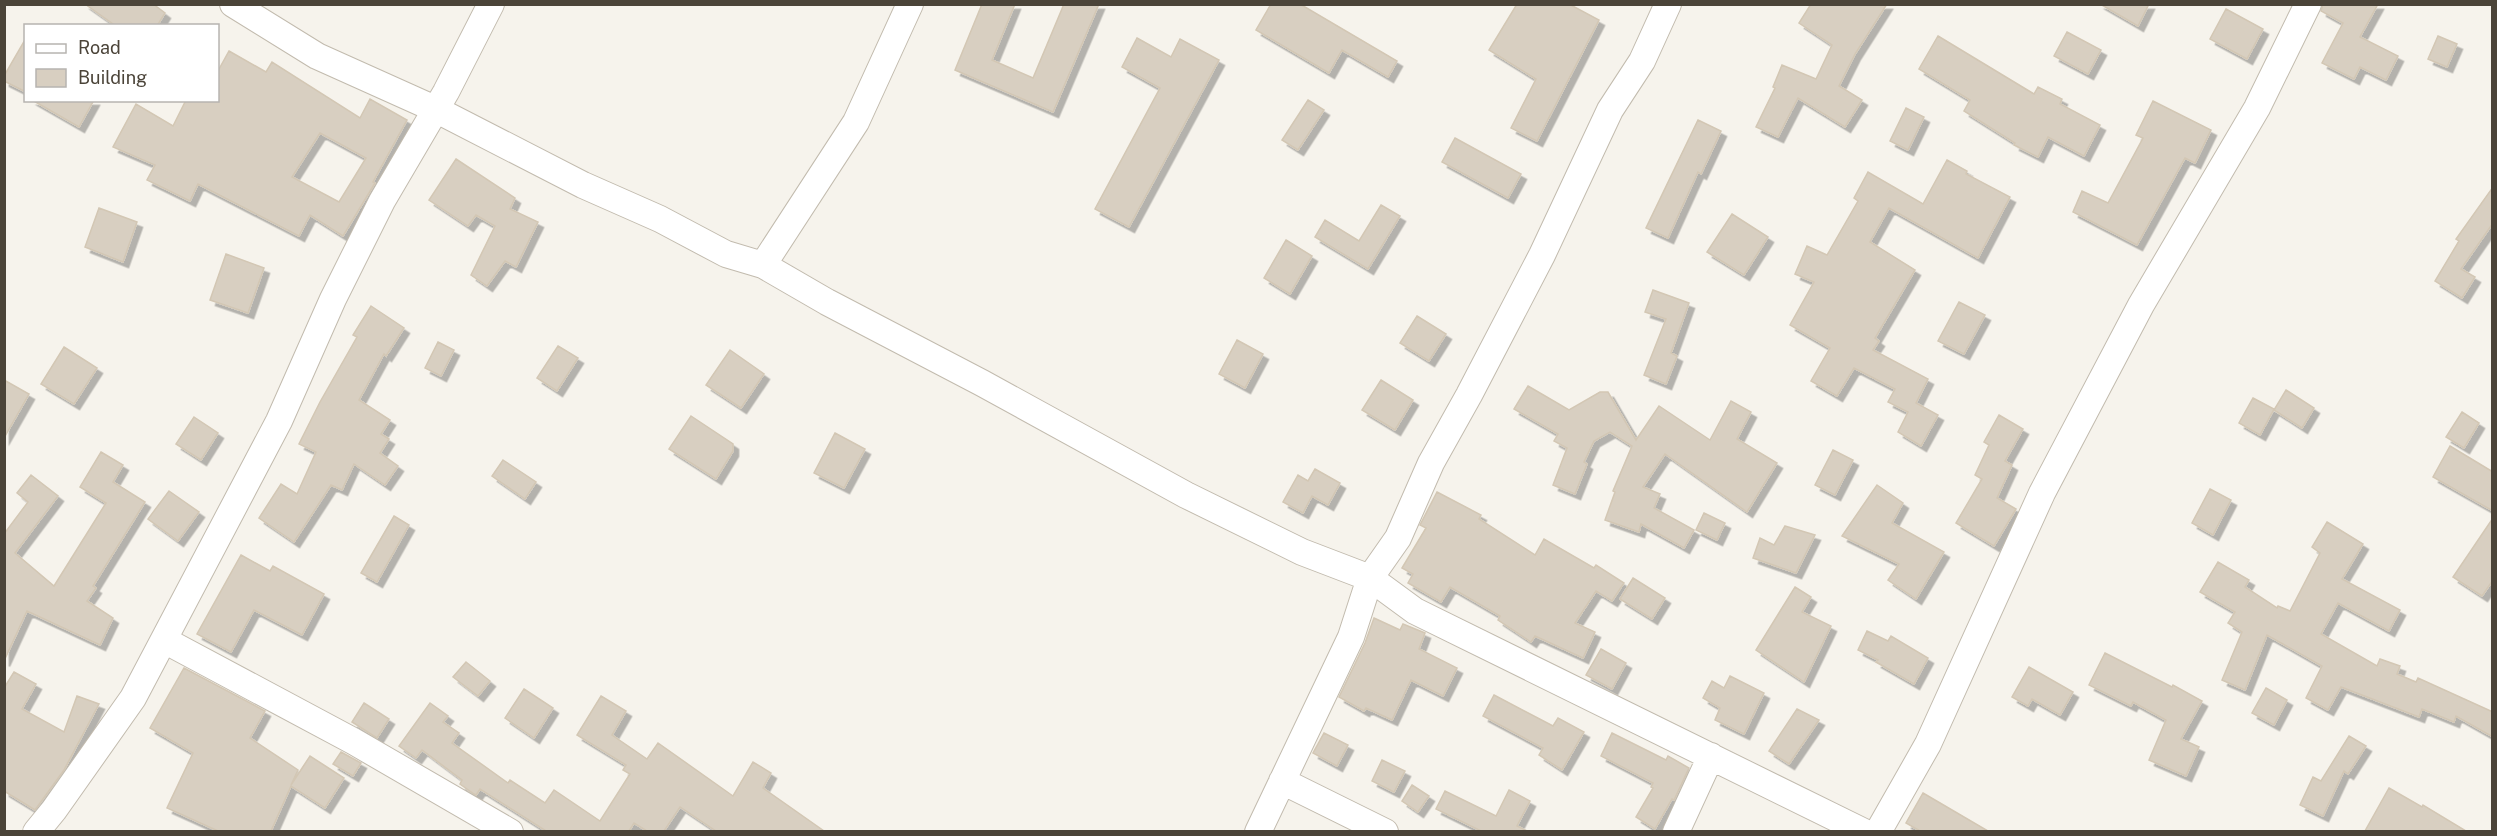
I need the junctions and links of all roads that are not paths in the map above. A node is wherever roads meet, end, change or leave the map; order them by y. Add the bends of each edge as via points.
1 (233, 4) edge
2 (491, 4) edge
3 (910, 4) edge
4 (1668, 4) edge
5 (2308, 4) edge
6 (435, 109) junction
7 (763, 265) junction
8 (1370, 578) junction
9 (164, 640) junction
10 (1711, 756) junction
11 (1282, 781) junction
12 (36, 831) edge
13 (510, 831) edge
14 (1258, 831) edge
15 (1384, 831) edge
16 (1676, 831) edge
17 (1864, 831) edge
18 (1878, 831) edge

1 - 6 street via 317,56
2 - 6 street
3 - 7 street via 856,122
4 - 8 street via 1642,61 1610,110 1542,255 1431,463 1398,538
5 - 18 street via 2257,108 2141,305 2042,493 1928,744
6 - 7 street via 726,254
6 - 9 street via 382,201 279,420
7 - 8 street via 1186,495 1302,552
8 - 10 street via 1415,611
8 - 11 street via 1351,637
9 - 12 street via 133,698
9 - 13 street
10 - 16 street
10 - 17 street
11 - 14 street
11 - 15 street

